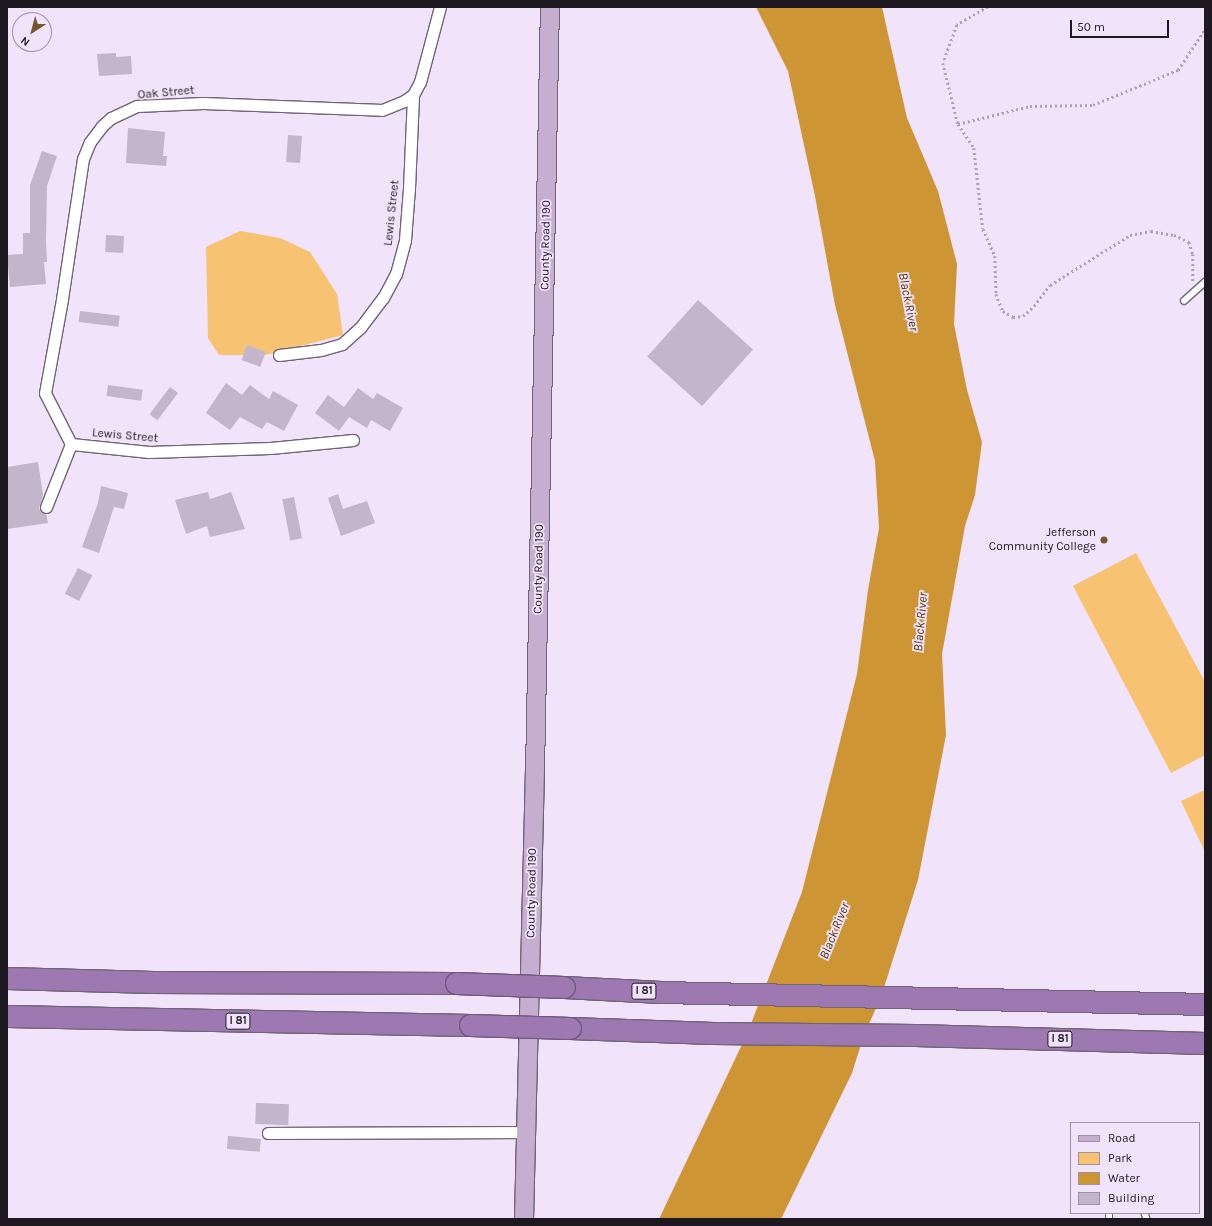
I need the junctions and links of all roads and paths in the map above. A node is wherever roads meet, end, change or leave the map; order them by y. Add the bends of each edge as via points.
1 (440, 7) edge
2 (550, 7) edge
3 (988, 7) edge
4 (1205, 29) edge
5 (413, 95) junction
6 (958, 124) junction
7 (1205, 282) edge
8 (1193, 293) junction
9 (1184, 302) dead end
10 (280, 355) dead end
11 (353, 440) dead end
12 (71, 444) junction
13 (46, 507) dead end
14 (7, 978) edge
15 (1205, 1004) edge
16 (7, 1016) edge
17 (1205, 1043) edge
18 (526, 1132) junction
19 (268, 1133) dead end
20 (524, 1219) edge

1 - 5 street, Lewis Street via 420,82
2 - 18 main road, County Road 190 via 536,763
3 - 6 path via 957,25 943,63
4 - 6 path via 1178,70 1093,105 1030,106
5 - 10 street, Lewis Street via 405,233 396,274 383,298 360,328 342,344 321,350
5 - 12 street, Oak Street via 382,110 203,103 164,104 137,106 110,118 90,142 83,159 45,393
6 - 8 path via 974,148 983,229 995,256 996,294 1003,311 1013,317 1023,316 1050,284 1130,235 1151,230 1174,235 1189,242 1193,254
7 - 8 lane
8 - 9 lane
11 - 12 street, Lewis Street via 270,448 148,452
12 - 13 street
14 - 15 highway, I 81, bridge via 153,982 456,984 725,994
16 - 17 highway, I 81, bridge
18 - 19 street
18 - 20 main road, County Road 190

